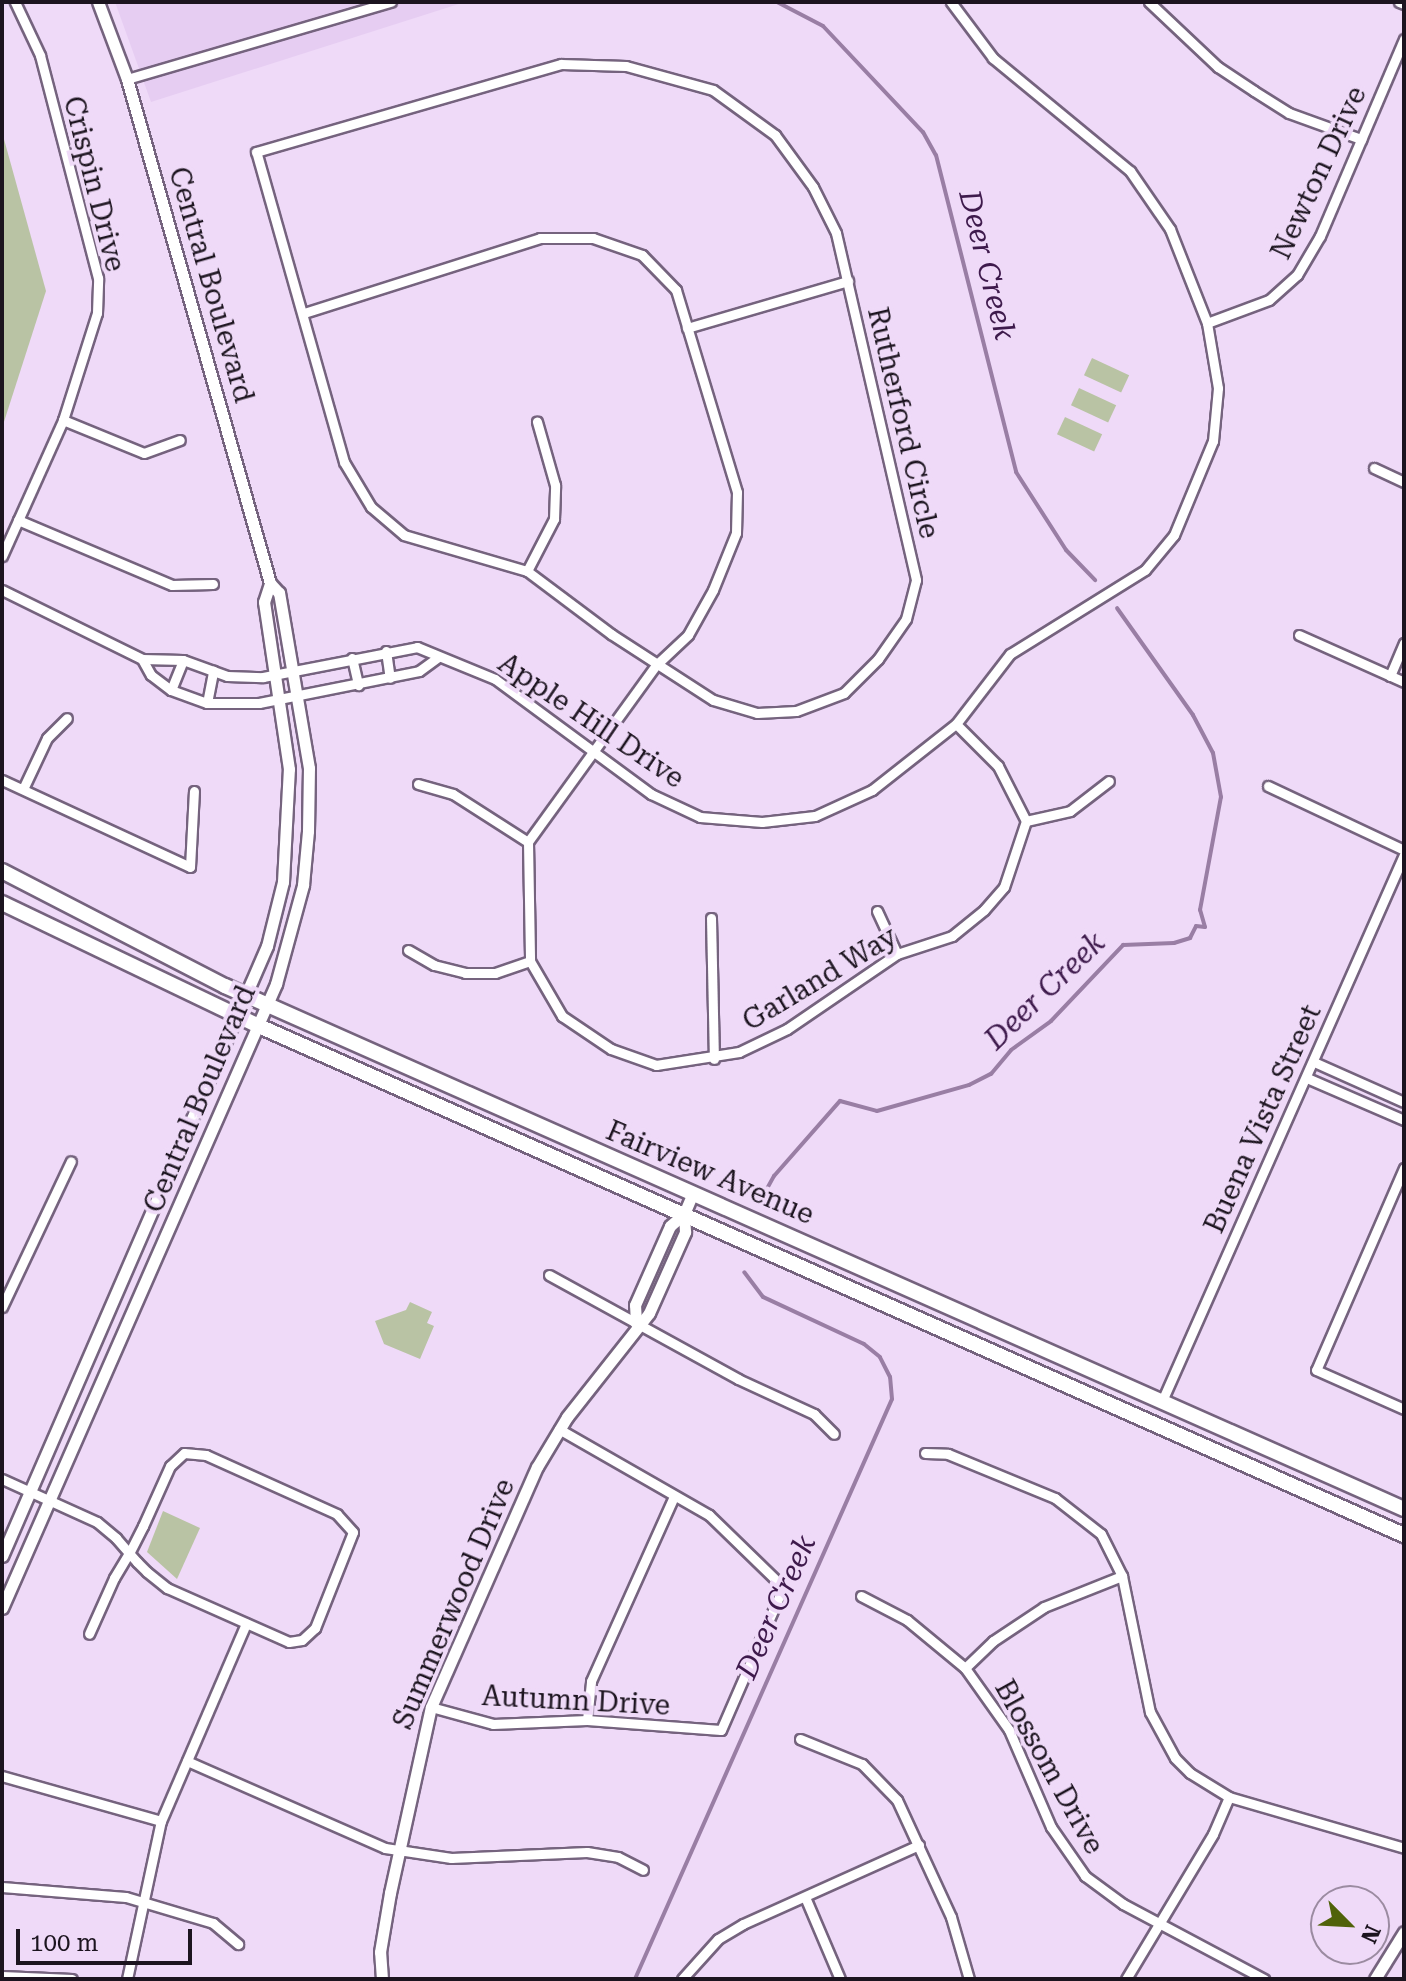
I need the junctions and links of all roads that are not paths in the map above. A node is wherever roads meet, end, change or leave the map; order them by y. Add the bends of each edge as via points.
1 (15, 2) edge
2 (98, 2) edge
3 (391, 2) edge
4 (951, 2) edge
5 (1149, 2) edge
6 (1404, 39) edge
7 (127, 79) junction
8 (1361, 139) junction
9 (848, 281) junction
10 (304, 313) junction
11 (1207, 323) junction
12 (687, 328) junction
13 (63, 420) junction
14 (537, 422) dead end
15 (180, 440) dead end
16 (1374, 468) dead end
17 (1404, 482) edge
18 (18, 520) junction
19 (2, 556) edge
20 (527, 571) junction
21 (270, 583) junction
22 (213, 584) dead end
23 (2, 590) edge
24 (1299, 635) dead end
25 (1404, 643) edge
26 (386, 651) junction
27 (438, 657) junction
28 (352, 658) junction
29 (142, 659) junction
30 (183, 660) junction
31 (656, 665) junction
32 (295, 669) junction
33 (213, 671) junction
34 (275, 673) junction
35 (1390, 676) junction
36 (390, 678) junction
37 (1404, 682) edge
38 (358, 685) junction
39 (171, 690) junction
40 (300, 697) junction
41 (280, 700) junction
42 (207, 703) junction
43 (67, 718) dead end
44 (956, 724) junction
45 (591, 752) junction
46 (2, 780) edge
47 (1109, 781) dead end
48 (418, 784) dead end
49 (1268, 786) dead end
50 (23, 789) junction
51 (194, 791) dead end
52 (1026, 821) junction
53 (528, 842) junction
54 (1404, 853) edge
55 (2, 871) edge
56 (2, 903) edge
57 (877, 911) dead end
58 (711, 918) dead end
59 (408, 950) dead end
60 (897, 954) junction
61 (530, 961) junction
62 (248, 996) junction
63 (267, 1005) junction
64 (238, 1016) junction
65 (259, 1026) junction
66 (714, 1059) junction
67 (1314, 1062) junction
68 (1307, 1078) junction
69 (1404, 1102) edge
70 (1404, 1120) edge
71 (71, 1161) dead end
72 (1404, 1168) edge
73 (692, 1195) junction
74 (684, 1214) junction
75 (549, 1275) dead end
76 (2, 1307) edge
77 (636, 1323) junction
78 (1162, 1401) junction
79 (1404, 1409) edge
80 (559, 1429) junction
81 (834, 1434) dead end
82 (925, 1453) dead end
83 (2, 1479) edge
84 (30, 1491) junction
85 (674, 1496) junction
86 (50, 1499) junction
87 (1404, 1509) edge
88 (1404, 1535) edge
89 (129, 1553) junction
90 (2, 1556) edge
91 (1122, 1576) junction
92 (861, 1596) dead end
93 (2, 1608) edge
94 (246, 1624) junction
95 (89, 1634) dead end
96 (965, 1668) junction
97 (431, 1707) junction
98 (587, 1720) junction
99 (800, 1739) dead end
100 (187, 1761) junction
101 (2, 1776) edge
102 (1229, 1797) junction
103 (161, 1821) junction
104 (919, 1845) junction
105 (1404, 1848) edge
106 (399, 1851) junction
107 (643, 1870) dead end
108 (2, 1887) edge
109 (805, 1897) junction
110 (141, 1901) junction
111 (1159, 1924) junction
112 (1404, 1932) edge
113 (238, 1944) dead end
114 (2, 1976) edge
115 (72, 1979) edge
116 (127, 1979) edge
117 (382, 1979) edge
118 (682, 1979) edge
119 (840, 1979) edge
120 (969, 1979) edge
121 (1126, 1979) edge
122 (1264, 1979) edge
123 (1375, 1979) edge

1 - 13 street, Crispin Drive via 40,55 98,278 97,313
2 - 7 street, Central Boulevard
3 - 7 street
4 - 11 street, Apple Hill Drive via 993,58 1130,171 1170,229
5 - 8 street via 1218,67 1254,91 1289,113
6 - 8 street, Newton Drive
7 - 21 street, Central Boulevard
8 - 11 street, Newton Drive via 1297,275 1269,300
9 - 10 street, Rutherford Circle via 836,233 813,187 775,135 713,90 626,66 561,64 256,152
9 - 12 street
9 - 31 street, Rutherford Circle via 916,580 906,619 878,659 844,693 796,711 757,713 713,700
10 - 12 street via 540,238 593,238 642,255 676,290
10 - 20 street, Rutherford Circle via 344,462 371,507 404,535
11 - 44 street, Apple Hill Drive via 1218,388 1213,441 1174,535 1145,570 1010,654
12 - 31 street via 737,492 736,533 688,635
13 - 15 street via 144,453
13 - 18 street, Crispin Drive
14 - 20 street via 555,485 554,519
16 - 17 street
18 - 19 street, Crispin Drive
18 - 22 street via 172,585
20 - 31 street, Rutherford Circle
21 - 32 street, Central Boulevard via 279,593
21 - 34 street, Central Boulevard via 264,602
23 - 29 street, Apple Hill Drive
24 - 35 street
25 - 35 street
26 - 27 street, Apple Hill Drive via 417,647
26 - 28 street, Apple Hill Drive
26 - 36 street
27 - 36 street, Apple Hill Drive via 419,671
27 - 45 street, Apple Hill Drive via 495,679
28 - 32 street, Apple Hill Drive
28 - 38 street
29 - 30 street, Apple Hill Drive
29 - 39 street, Apple Hill Drive via 151,675
30 - 33 street, Apple Hill Drive
30 - 39 street
31 - 45 street
32 - 34 street, Apple Hill Drive
32 - 40 street, Central Boulevard
33 - 34 street, Apple Hill Drive via 239,676
33 - 42 street
34 - 41 street, Central Boulevard
35 - 37 street
36 - 38 street, Apple Hill Drive
38 - 40 street, Apple Hill Drive
39 - 42 street, Apple Hill Drive
40 - 41 street, Apple Hill Drive
40 - 63 street, Central Boulevard via 309,768 303,885
41 - 42 street, Apple Hill Drive
41 - 62 street, Central Boulevard via 289,769 283,882
43 - 50 street via 47,738
44 - 45 street, Apple Hill Drive via 872,790 815,816 762,822 700,817 651,794
44 - 52 street via 998,766
45 - 53 street
46 - 50 street
47 - 52 street via 1070,811
48 - 53 street via 453,794
49 - 54 street
50 - 51 street via 190,867
52 - 60 street, Garland Way via 1004,887 984,910 952,936
53 - 61 street, Garland Way
54 - 67 street, Buena Vista Street
55 - 62 main road, Fairview Avenue
56 - 64 main road, Fairview Avenue
57 - 60 street
58 - 66 street
59 - 61 street via 434,965 465,973 495,973
60 - 66 street, Garland Way via 787,1029
61 - 66 street, Garland Way via 562,1016 611,1049 656,1065
62 - 63 main road, Fairview Avenue
62 - 64 street, Central Boulevard
63 - 65 street, Central Boulevard
63 - 73 main road, Fairview Avenue
64 - 65 main road, Fairview Avenue
64 - 84 street, Central Boulevard
65 - 74 main road, Fairview Avenue
65 - 86 street, Central Boulevard
67 - 68 street, Buena Vista Street
67 - 69 street
68 - 70 street
68 - 78 street, Buena Vista Street
71 - 76 street
72 - 79 street via 1316,1370
73 - 74 street, Summerwood Drive
73 - 78 main road, Fairview Avenue
74 - 77 street, Summerwood Drive via 685,1232 649,1313
74 - 88 main road, Fairview Avenue
75 - 77 street
77 - 80 street, Summerwood Drive
77 - 81 street via 814,1414
78 - 87 main road, Fairview Avenue
80 - 85 street
80 - 97 street, Summerwood Drive
82 - 91 street via 948,1454 1055,1498 1101,1534
83 - 84 street
84 - 86 street
84 - 90 street, Central Boulevard
85 - 98 street via 591,1681
85 - 98 street, Autumn Drive via 731,1532 779,1583 781,1592 721,1730
86 - 89 street via 97,1522
86 - 93 street, Central Boulevard
89 - 94 street via 167,1588
89 - 94 street via 170,1466 179,1455 192,1452 337,1514 353,1532 348,1555 310,1635 289,1642
89 - 95 street
91 - 96 street via 1044,1607 993,1641
91 - 102 street via 1156,1727 1190,1773
92 - 96 street, Blossom Drive via 907,1620
94 - 100 street
96 - 111 street, Blossom Drive via 1009,1730 1051,1827 1085,1876
97 - 98 street, Autumn Drive via 493,1724
97 - 106 street, Summerwood Drive
99 - 104 street via 862,1764 881,1780
100 - 103 street
100 - 106 street
101 - 103 street
102 - 105 street
102 - 111 street
103 - 110 street
104 - 109 street
104 - 120 street via 951,1917
106 - 107 street via 451,1858 587,1852 618,1857
106 - 117 street, Summerwood Drive via 380,1952
108 - 110 street via 99,1891
109 - 118 street via 718,1939
109 - 119 street
110 - 113 street via 213,1923
110 - 116 street
111 - 121 street
111 - 122 street, Blossom Drive
112 - 123 street
114 - 115 street

